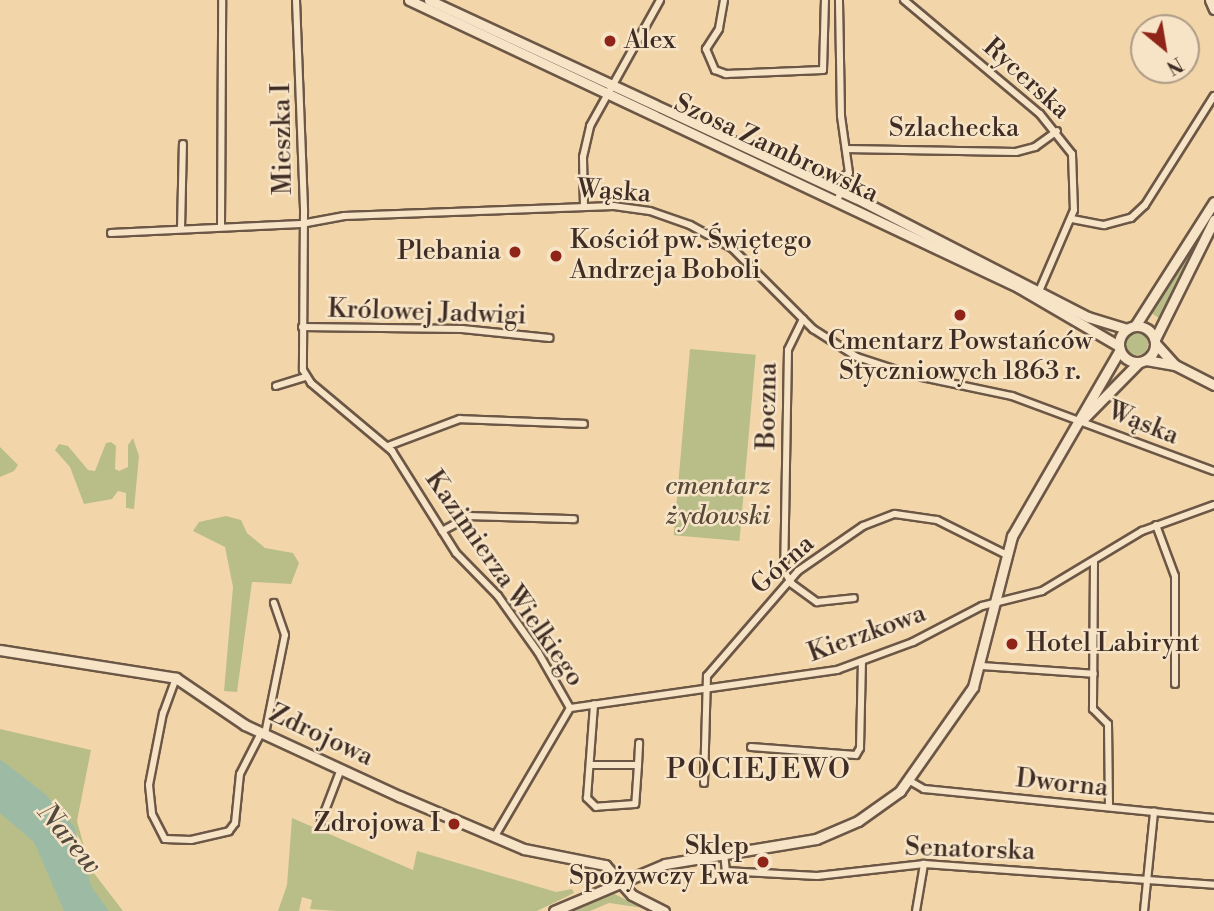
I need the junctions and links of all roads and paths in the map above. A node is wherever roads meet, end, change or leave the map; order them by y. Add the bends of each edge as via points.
1 (222, 0) edge
2 (296, 0) edge
3 (409, 0) edge
4 (429, 0) edge
5 (454, 0) edge
6 (660, 0) edge
7 (724, 0) edge
8 (825, 0) edge
9 (839, 0) edge
10 (904, 0) edge
11 (1210, 0) edge
12 (1214, 9) edge
13 (450, 10) junction
14 (610, 89) junction
15 (1214, 96) edge
16 (1057, 131) junction
17 (183, 144) dead end
18 (846, 149) junction
19 (774, 166) junction
20 (848, 177) junction
21 (827, 185) junction
22 (840, 196) junction
23 (856, 198) junction
24 (584, 206) junction
25 (1213, 207) edge
26 (1072, 219) junction
27 (1214, 220) edge
28 (301, 224) junction
29 (221, 227) junction
30 (181, 229) junction
31 (111, 233) dead end
32 (1040, 289) junction
33 (803, 319) junction
34 (1104, 324) junction
35 (1130, 325) junction
36 (302, 327) junction
37 (1098, 334) junction
38 (550, 338) dead end
39 (1158, 340) junction
40 (1116, 349) junction
41 (1143, 363) junction
42 (1175, 365) junction
43 (306, 377) junction
44 (1214, 385) edge
45 (276, 386) dead end
46 (1082, 420) junction
47 (584, 424) dead end
48 (388, 446) junction
49 (1214, 471) edge
50 (1214, 505) edge
51 (574, 519) dead end
52 (1156, 525) junction
53 (442, 531) junction
54 (1005, 554) junction
55 (1094, 562) junction
56 (788, 579) junction
57 (854, 598) dead end
58 (995, 602) junction
59 (274, 603) dead end
60 (0, 650) edge
61 (862, 661) junction
62 (981, 666) junction
63 (1094, 674) junction
64 (176, 678) junction
65 (1175, 684) dead end
66 (706, 690) junction
67 (594, 704) junction
68 (570, 708) junction
69 (263, 733) junction
70 (639, 743) dead end
71 (751, 747) dead end
72 (590, 765) junction
73 (638, 765) junction
74 (341, 769) junction
75 (909, 781) junction
76 (704, 783) dead end
77 (1109, 807) junction
78 (1154, 813) junction
79 (1214, 818) edge
80 (321, 821) dead end
81 (239, 829) dead end
82 (229, 831) junction
83 (495, 836) junction
84 (724, 853) junction
85 (924, 864) junction
86 (1147, 879) junction
87 (620, 880) junction
88 (1214, 885) edge
89 (554, 911) edge
90 (664, 911) edge
91 (916, 911) edge
92 (1144, 911) edge

1 - 29 street
2 - 28 street, Mieszka I
3 - 14 street, Szosa Zambrowska
4 - 13 street, Szosa Zambrowska
5 - 13 street
6 - 14 street
7 - 8 street via 719,29 706,49 715,70 726,74 822,70
9 - 18 street
10 - 16 street, Rycerska
11 - 12 street
13 - 14 street, Szosa Zambrowska
14 - 19 street, Szosa Zambrowska
14 - 24 street via 585,139
15 - 26 street via 1145,205 1131,218 1104,225
16 - 18 street, Szlachecka via 1035,147 1016,152
16 - 26 street, Rycerska via 1072,154 1076,178
17 - 30 street
18 - 20 street
19 - 21 street, Szosa Zambrowska
19 - 22 street, Szosa Zambrowska
20 - 21 street
20 - 22 street
20 - 23 street
21 - 22 street, Szosa Zambrowska
22 - 23 street, Szosa Zambrowska
22 - 37 street, Szosa Zambrowska via 1026,290
23 - 32 street, Szosa Zambrowska
24 - 28 street, Wąska via 326,217
24 - 33 street, Wąska via 650,211 714,236 749,262
25 - 35 street
26 - 32 street, Rycerska
27 - 39 street via 1193,255
28 - 29 street, Wąska
28 - 36 street
29 - 30 street, Wąska
30 - 31 street, Wąska
32 - 34 street, Szosa Zambrowska
33 - 46 street, Wąska via 832,344 878,365 1001,393
33 - 56 street, Boczna via 788,350 783,567
34 - 35 street, Szosa Zambrowska
34 - 37 street
35 - 39 street via 1147,329
35 - 40 street
36 - 38 street, Królowej Jadwigi via 463,329
36 - 43 street
37 - 40 street, Szosa Zambrowska
39 - 41 street
39 - 42 street
40 - 41 street
40 - 46 street
41 - 42 street
41 - 46 street
42 - 44 street
43 - 45 street
43 - 48 street, Kazimierza Wielkiego
46 - 49 street, Wąska
46 - 54 street via 1021,517
47 - 48 street via 460,419
48 - 53 street, Kazimierza Wielkiego
50 - 52 street, Kierzkowa
51 - 53 street via 470,516
52 - 55 street, Kierzkowa
52 - 65 street via 1175,576
53 - 68 street, Kazimierza Wielkiego via 464,564 498,596 550,669
54 - 56 street, Górna via 937,520 895,514 863,526
54 - 58 street
55 - 58 street, Kierzkowa via 1030,597
55 - 63 street
56 - 57 street via 817,601
56 - 66 street, Górna via 710,671
58 - 61 street, Kierzkowa
58 - 62 street
59 - 69 street via 285,635
60 - 64 street, Zdrojowa via 81,667
61 - 66 street, Kierzkowa via 817,675
61 - 71 street via 860,748 856,755
62 - 63 street
62 - 75 street via 969,693
63 - 77 street via 1093,709 1108,724
64 - 69 street, Zdrojowa
64 - 82 street via 149,785 157,827 170,841
66 - 67 street, Kierzkowa
66 - 76 street, Górna
67 - 68 street, Kierzkowa
67 - 72 street
68 - 83 street
69 - 74 street, Zdrojowa
69 - 82 street via 240,774 235,822
70 - 73 street
72 - 73 street
72 - 73 street via 587,796 596,807 635,804
74 - 80 street
74 - 83 street, Zdrojowa
75 - 77 street, Dworna via 924,789
75 - 84 street via 877,810 836,832 802,842
77 - 78 street, Dworna
78 - 79 street, Dworna
78 - 86 street
81 - 82 street
83 - 87 street, Zdrojowa via 529,850 599,862
84 - 85 street, Senatorska via 726,871 817,876
84 - 87 street via 665,864
85 - 86 street, Senatorska
85 - 91 street
86 - 88 street, Senatorska
86 - 92 street
87 - 89 street
87 - 90 street, Zdrojowa via 632,895

